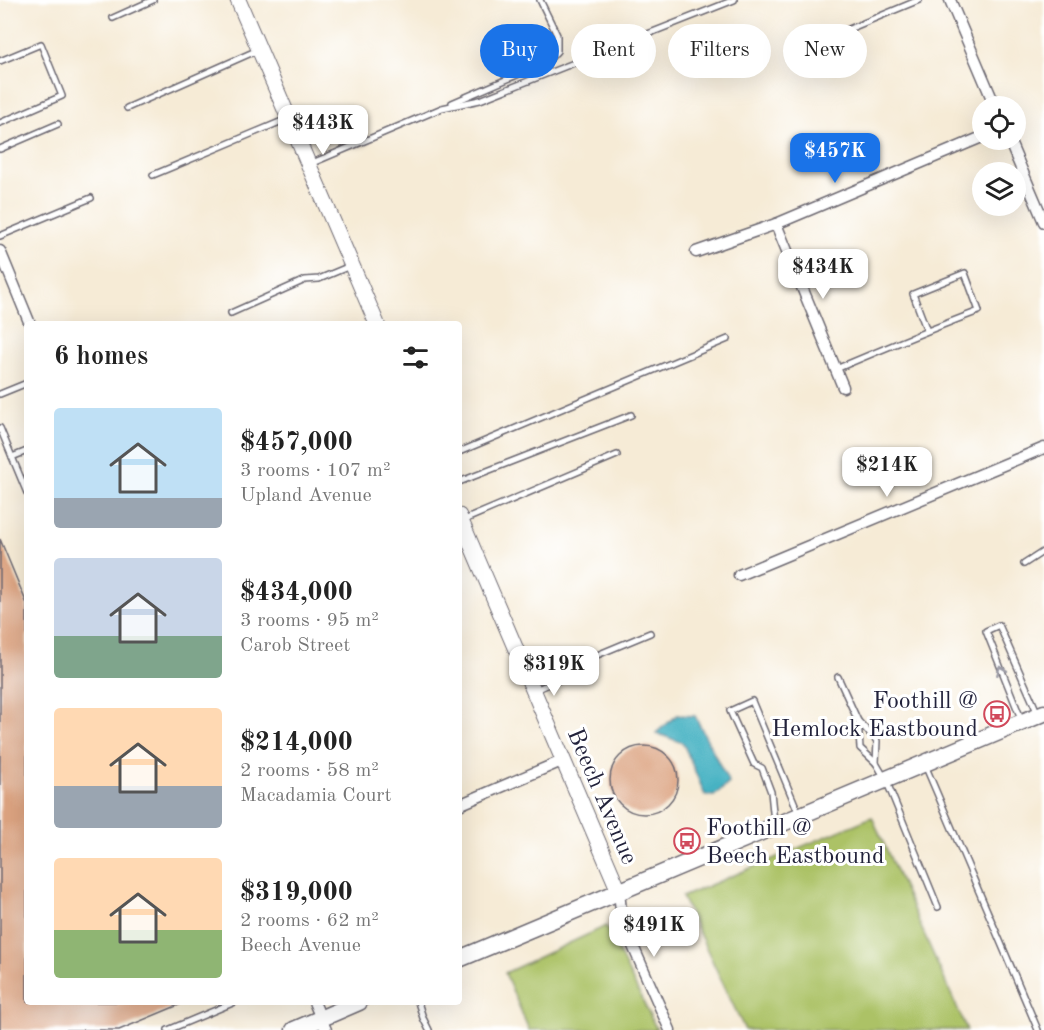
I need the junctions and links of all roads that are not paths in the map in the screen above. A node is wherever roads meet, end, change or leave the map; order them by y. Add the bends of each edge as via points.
1 (153, 0) edge
2 (238, 0) edge
3 (540, 0) edge
4 (734, 0) edge
5 (919, 0) edge
6 (950, 0) edge
7 (113, 18) dead end
8 (861, 24) edge
9 (259, 49) junction
10 (0, 61) edge
11 (991, 96) edge
12 (128, 108) dead end
13 (442, 108) junction
14 (289, 118) junction
15 (0, 123) edge
16 (58, 124) dead end
17 (972, 141) edge
18 (0, 149) edge
19 (1014, 150) edge
20 (309, 165) junction
21 (153, 175) dead end
22 (1039, 196) edge
23 (91, 198) dead end
24 (1044, 222) edge
25 (776, 224) junction
26 (0, 236) edge
27 (0, 251) edge
28 (696, 252) dead end
29 (352, 265) junction
30 (231, 313) dead end
31 (29, 321) edge
32 (376, 321) edge
33 (927, 331) junction
34 (728, 339) dead end
35 (836, 369) junction
36 (24, 383) edge
37 (843, 387) dead end
38 (0, 394) edge
39 (631, 415) dead end
40 (0, 428) edge
41 (1044, 448) edge
42 (462, 451) edge
43 (24, 452) edge
44 (617, 455) dead end
45 (12, 457) junction
46 (462, 481) edge
47 (24, 486) edge
48 (462, 519) edge
49 (462, 525) edge
50 (1044, 551) edge
51 (1024, 564) dead end
52 (739, 575) dead end
53 (650, 633) dead end
54 (838, 677) dead end
55 (534, 691) junction
56 (1035, 717) edge
57 (858, 721) junction
58 (564, 760) junction
59 (876, 762) junction
60 (924, 764) junction
61 (886, 780) junction
62 (462, 804) edge
63 (800, 816) junction
64 (774, 826) junction
65 (620, 891) junction
66 (938, 907) dead end
67 (462, 958) edge
68 (228, 1005) edge
69 (315, 1005) edge
70 (354, 1005) edge
71 (418, 1005) edge
72 (323, 1024) edge
73 (168, 1030) edge
74 (294, 1030) edge
75 (429, 1030) edge
76 (670, 1030) edge
77 (1038, 1030) edge

1 - 7 lane
2 - 9 main road
3 - 13 lane via 557,35 557,51 547,62
4 - 13 lane via 480,100
5 - 8 lane
6 - 11 street
9 - 12 lane
9 - 14 main road
10 - 15 lane via 41,44 62,96
13 - 20 lane
14 - 20 main road
14 - 21 lane
16 - 18 lane
17 - 25 street
19 - 22 street
20 - 29 main road
22 - 24 street
23 - 26 lane
25 - 28 street
25 - 35 street
27 - 31 street
29 - 30 lane via 319,279 305,280
29 - 32 main road
33 - 33 lane via 913,294 965,273 980,311
33 - 35 lane
34 - 42 lane
35 - 37 street
36 - 38 lane
39 - 46 lane
40 - 45 lane
41 - 52 street
43 - 45 lane
44 - 48 lane
45 - 47 lane
49 - 55 main road, Beech Avenue
50 - 51 lane
53 - 55 lane via 591,658 584,669
54 - 57 lane
55 - 58 main road, Beech Avenue
56 -> 56 lane via 986,631 999,625
56 - 60 main road
57 - 59 lane via 860,748
57 - 59 lane via 877,741
58 - 62 street
58 - 65 main road, Beech Avenue
59 - 61 lane
60 - 61 main road
60 - 77 lane
61 - 63 main road
61 - 66 lane
63 - 64 main road
63 - 64 lane via 752,701 730,711 754,764 762,768 771,792
64 - 65 main road
65 - 67 main road
65 - 76 street, Beech Avenue via 622,921
68 - 73 lane
69 - 72 street
70 - 72 main road
71 - 75 lane
72 - 74 main road

